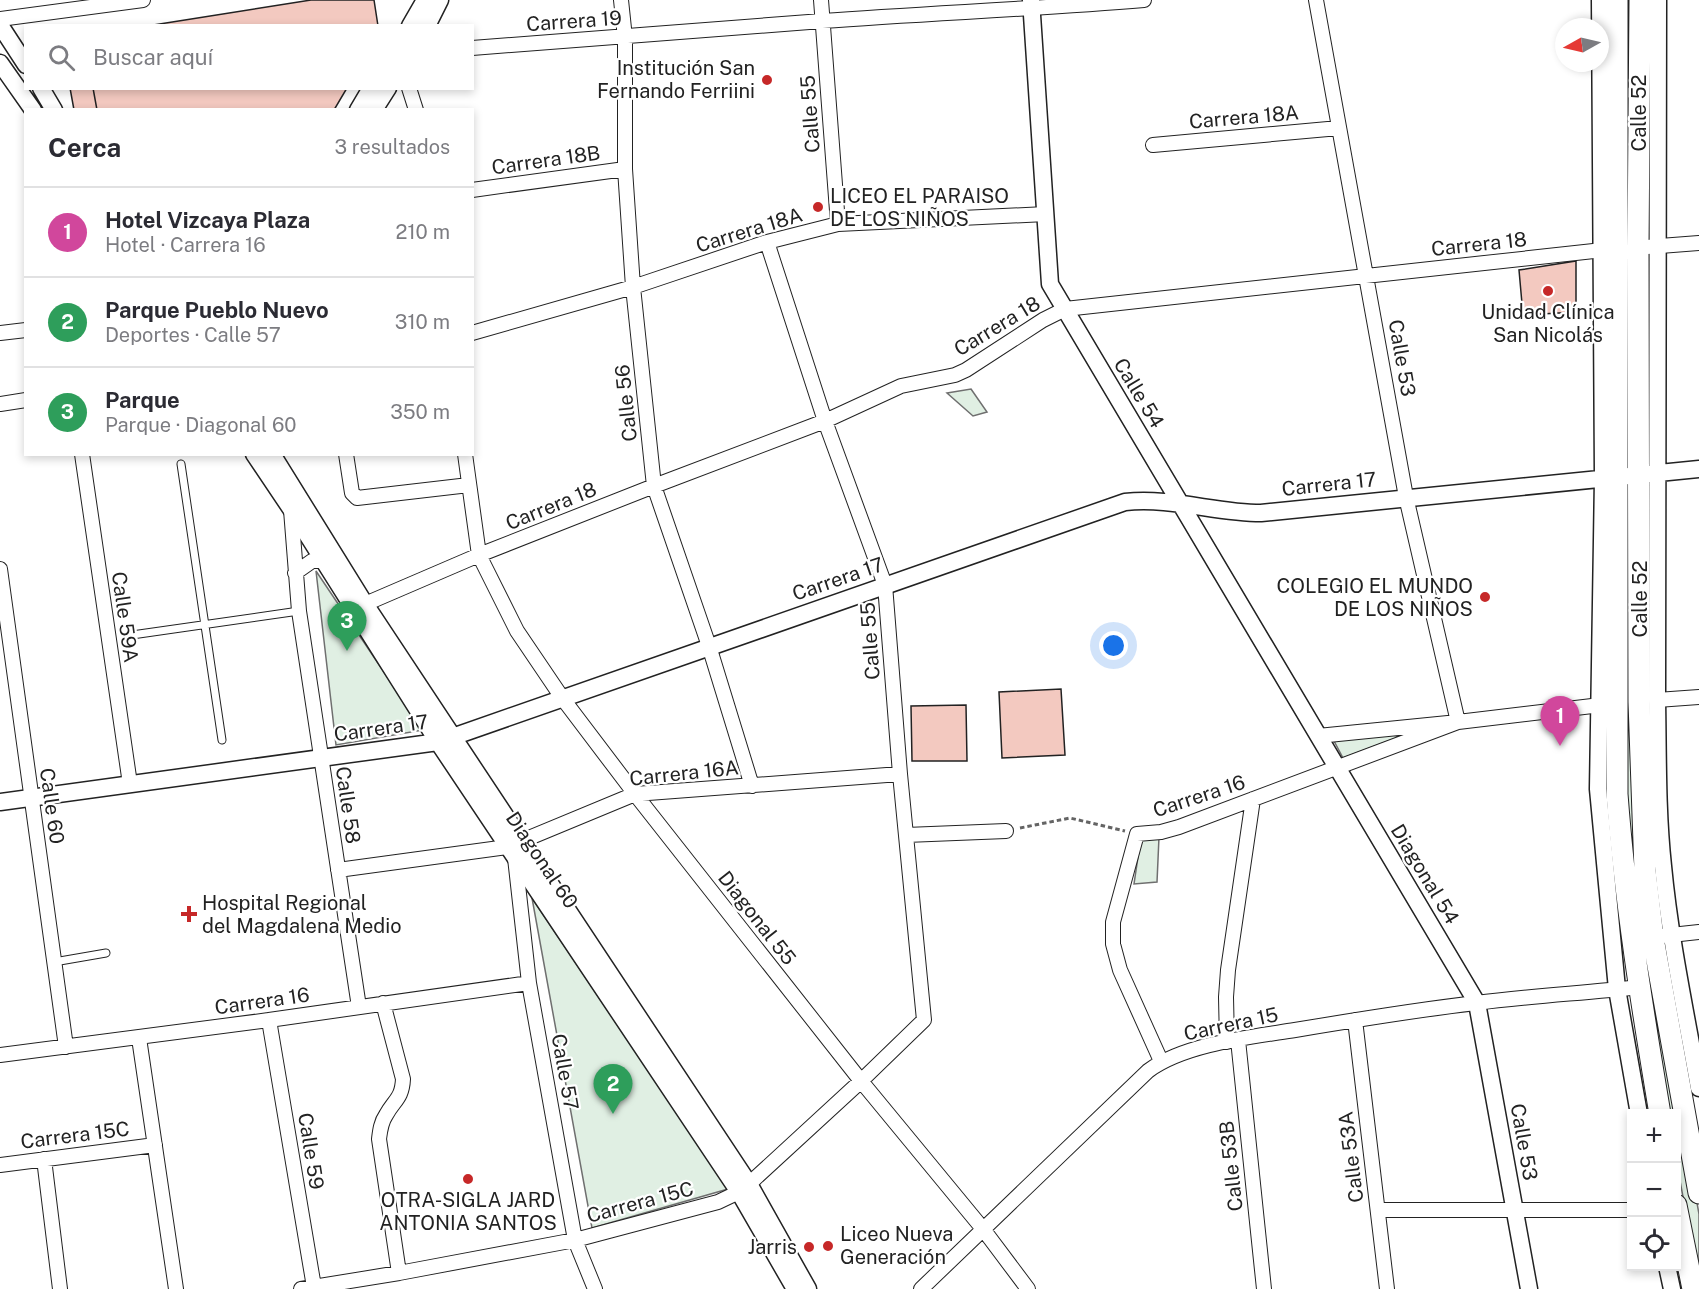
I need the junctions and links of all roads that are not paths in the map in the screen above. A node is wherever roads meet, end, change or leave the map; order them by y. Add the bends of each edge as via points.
1 (143, 0) edge
2 (425, 0) edge
3 (440, 0) edge
4 (621, 0) edge
5 (821, 0) edge
6 (1144, 0) edge
7 (1316, 0) edge
8 (1600, 0) edge
9 (1617, 0) edge
10 (1640, 0) edge
11 (1659, 0) edge
12 (93, 3) edge
13 (1032, 4) edge
14 (0, 19) edge
15 (822, 21) junction
16 (411, 24) edge
17 (428, 24) edge
18 (0, 25) edge
19 (625, 38) junction
20 (474, 48) edge
21 (24, 62) edge
22 (0, 63) edge
23 (41, 90) edge
24 (370, 90) edge
25 (387, 90) edge
26 (410, 90) edge
27 (32, 108) edge
28 (53, 108) edge
29 (359, 108) edge
30 (375, 108) edge
31 (415, 108) edge
32 (1339, 128) junction
33 (1153, 145) dead end
34 (625, 169) junction
35 (474, 190) edge
36 (1046, 214) junction
37 (838, 224) junction
38 (767, 242) junction
39 (1699, 243) edge
40 (1629, 248) junction
41 (1366, 276) junction
42 (633, 287) junction
43 (1065, 309) junction
44 (24, 330) edge
45 (474, 332) edge
46 (0, 333) edge
47 (24, 400) edge
48 (0, 404) edge
49 (825, 421) junction
50 (82, 456) edge
51 (255, 456) edge
52 (273, 456) edge
53 (346, 456) edge
54 (465, 456) edge
55 (181, 464) dead end
56 (1699, 469) edge
57 (1629, 476) junction
58 (469, 485) junction
59 (654, 486) junction
60 (1406, 497) junction
61 (1181, 504) junction
62 (291, 509) junction
63 (479, 555) junction
64 (323, 561) junction
65 (0, 569) edge
66 (295, 573) junction
67 (885, 585) junction
68 (365, 604) junction
69 (299, 611) junction
70 (205, 624) junction
71 (132, 635) dead end
72 (709, 646) junction
73 (1699, 697) edge
74 (563, 699) junction
75 (1657, 700) junction
76 (1607, 704) junction
77 (1458, 722) junction
78 (1318, 736) junction
79 (454, 737) junction
80 (222, 740) dead end
81 (438, 742) junction
82 (322, 758) junction
83 (1337, 767) junction
84 (900, 774) junction
85 (130, 784) junction
86 (752, 786) junction
87 (635, 794) junction
88 (31, 798) junction
89 (1253, 799) junction
90 (0, 802) edge
91 (1006, 831) road end
92 (906, 835) junction
93 (515, 848) junction
94 (338, 870) junction
95 (1699, 932) edge
96 (1662, 937) junction
97 (106, 953) dead end
98 (54, 962) junction
99 (529, 983) junction
100 (1639, 987) junction
101 (1617, 989) junction
102 (1477, 1003) junction
103 (382, 1004) junction
104 (359, 1007) junction
105 (269, 1020) junction
106 (924, 1020) joint
107 (1355, 1020) junction
108 (139, 1038) junction
109 (1232, 1041) junction
110 (66, 1047) junction
111 (0, 1056) edge
112 (1161, 1061) junction
113 (861, 1081) junction
114 (1699, 1088) edge
115 (1638, 1109) edge
116 (1659, 1109) edge
117 (155, 1145) junction
118 (44, 1159) junction
119 (1696, 1161) edge
120 (0, 1165) edge
121 (744, 1188) junction
122 (1699, 1193) edge
123 (1377, 1210) junction
124 (1515, 1210) junction
125 (1627, 1210) edge
126 (1679, 1217) edge
127 (983, 1229) junction
128 (575, 1240) junction
129 (1668, 1271) edge
130 (399, 1273) junction
131 (337, 1287) edge
132 (307, 1288) edge
133 (60, 1289) edge
134 (176, 1289) edge
135 (595, 1289) edge
136 (795, 1289) edge
137 (808, 1289) edge
138 (921, 1289) edge
139 (1028, 1289) edge
140 (1264, 1289) edge
141 (1387, 1289) edge
142 (1529, 1289) edge
143 (1672, 1289) edge
144 (1693, 1289) edge

1 - 12 street
2 - 16 street
3 - 17 street
4 - 19 street, Calle 56
5 - 15 street, Calle 55
6 - 13 street, Carrera 19
7 - 32 street, Calle 53
8 - 40 street, Calle 52
9 - 40 main road, Calle 52
10 - 40 main road, Calle 52
11 - 40 street, Calle 52
12 - 14 street
13 - 15 street, Carrera 19
13 - 36 street, Calle 54
15 - 19 street, Carrera 19
15 - 37 street, Calle 55
18 - 21 street
19 - 20 street, Carrera 19
19 - 34 street, Calle 56
22 - 27 street
23 - 28 street
24 - 29 street
25 - 30 street
26 - 31 street
32 - 33 street, Carrera 18A
32 - 41 street, Calle 53
34 - 35 street, Carrera 18B
34 - 42 street, Calle 56
36 - 37 street, Carrera 18A
36 - 43 street, Calle 54 via 1050,284
37 - 38 street, Carrera 18A
38 - 42 street, Carrera 18A
38 - 49 street, Calle 55
39 - 40 street, Carrera 18
40 - 41 street, Carrera 18
40 - 57 main road, Calle 52
40 - 57 street, Calle 52
41 - 43 street, Carrera 18
41 - 60 street, Calle 53
42 - 45 street, Carrera 18A
42 - 59 street, Calle 56
43 - 49 street, Carrera 18 via 966,370 902,386
43 - 61 street, Calle 54
44 - 46 street
47 - 48 street
49 - 59 street, Carrera 18
49 - 67 street, Calle 55
50 - 85 street, Calle 59A
51 - 62 street, Diagonal 60
52 - 68 street, Diagonal 60
53 - 58 street via 352,493 357,498
54 - 58 street
55 - 70 lane
56 - 57 street, Carrera 17
57 - 60 street, Carrera 17
57 - 75 street, Calle 52
57 - 76 main road, Calle 52
57 - 96 main road, Calle 52 via 1645,871
58 - 63 street
59 - 63 street, Carrera 18
59 - 72 street, Calle 56
60 - 61 street, Carrera 17 via 1261,513
60 - 77 street, Calle 53
61 - 67 street, Carrera 17 via 1125,502
61 - 78 street, Calle 54
62 - 64 street, Diagonal 60
62 - 66 street, Calle 58
63 - 68 street, Carrera 18
63 - 74 street, Diagonal 55 via 517,631
64 - 66 street via 312,561
64 - 81 street, Diagonal 60
65 - 88 street, Calle 60
66 - 69 street, Calle 58
67 - 72 street, Carrera 17
67 - 84 street, Calle 55
68 - 79 street, Diagonal 60
69 - 70 lane
69 - 82 street, Calle 58
70 - 71 lane
70 - 80 lane
72 - 74 street, Carrera 17
72 - 86 street, Calle 56
73 - 75 street
74 - 79 street, Carrera 17
74 - 87 street, Diagonal 55
75 - 96 street, Calle 52
76 - 77 street, Carrera 16
76 - 100 main road, Calle 52
76 - 101 street, Calle 52 via 1598,789
77 - 78 street, Carrera 16
77 - 83 street, Carrera 16
78 - 83 street, Calle 54
79 - 81 street, Carrera 17
79 - 93 street, Diagonal 60
81 - 82 street, Carrera 17
81 - 93 street, Diagonal 60
82 - 85 street, Carrera 17
82 - 94 street, Calle 58
83 - 89 street, Carrera 16
83 - 102 street, Diagonal 54
84 - 86 street, Carrera 16A
84 - 92 street, Calle 55
85 - 88 street, Carrera 17
86 - 87 street, Carrera 16A
87 - 93 street, Carrera 16A
87 - 113 street, Diagonal 55
88 - 90 street, Carrera 17
88 - 98 street, Calle 60
89 - 109 street, Calle 53B via 1227,979 1225,1014
89 - 112 street, Carrera 16 via 1179,827 1137,834 1113,922 1113,944 1120,970
91 - 92 street
92 - 106 street, Calle 55
93 - 94 street, Carrera 16A
93 - 99 street, Calle 57
93 - 121 street, Diagonal 60
94 - 104 street, Calle 58
95 - 96 street
96 - 114 street, Calle 52
96 - 119 main road, Calle 52
97 - 98 lane
98 - 110 street, Calle 60
99 - 103 street, Carrera 16
99 - 128 street, Calle 57
100 - 101 street, Carrera 15
100 - 116 main road, Calle 52
101 - 102 street, Carrera 15
101 - 115 street, Calle 52
102 - 107 street, Carrera 15
102 - 124 street, Calle 53
103 - 104 street, Carrera 16
103 - 130 street via 403,1079 403,1092 386,1113 380,1139
104 - 105 street, Carrera 16
105 - 108 street, Carrera 16
105 - 132 street, Calle 59
106 - 113 street, Carrera 15C
107 - 109 street, Carrera 15
107 - 123 street, Calle 53A
108 - 110 street, Carrera 16
108 - 117 street
109 - 112 street, Carrera 15
109 - 140 street, Calle 53B
110 - 111 street, Carrera 16
112 - 127 street, Carrera 15
113 - 121 street, Carrera 15C
113 - 127 street, Diagonal 55
117 - 118 street, Carrera 15C
117 - 134 street
118 - 120 street, Carrera 15C
118 - 133 street
119 - 122 main road, Calle 52
121 - 128 street, Carrera 15C via 718,1202
121 - 136 street, Diagonal 60
121 - 137 street, Diagonal 60
123 - 124 street
123 - 141 street, Calle 53A
124 - 125 street
124 - 142 street, Calle 53
126 - 144 main road
127 - 138 street, Carrera 15
127 - 139 street, Diagonal 55
128 - 130 street, Carrera 15C
128 - 135 street, Calle 57
129 - 143 street
130 - 131 street, Carrera 15C
131 - 132 street, Carrera 15C

